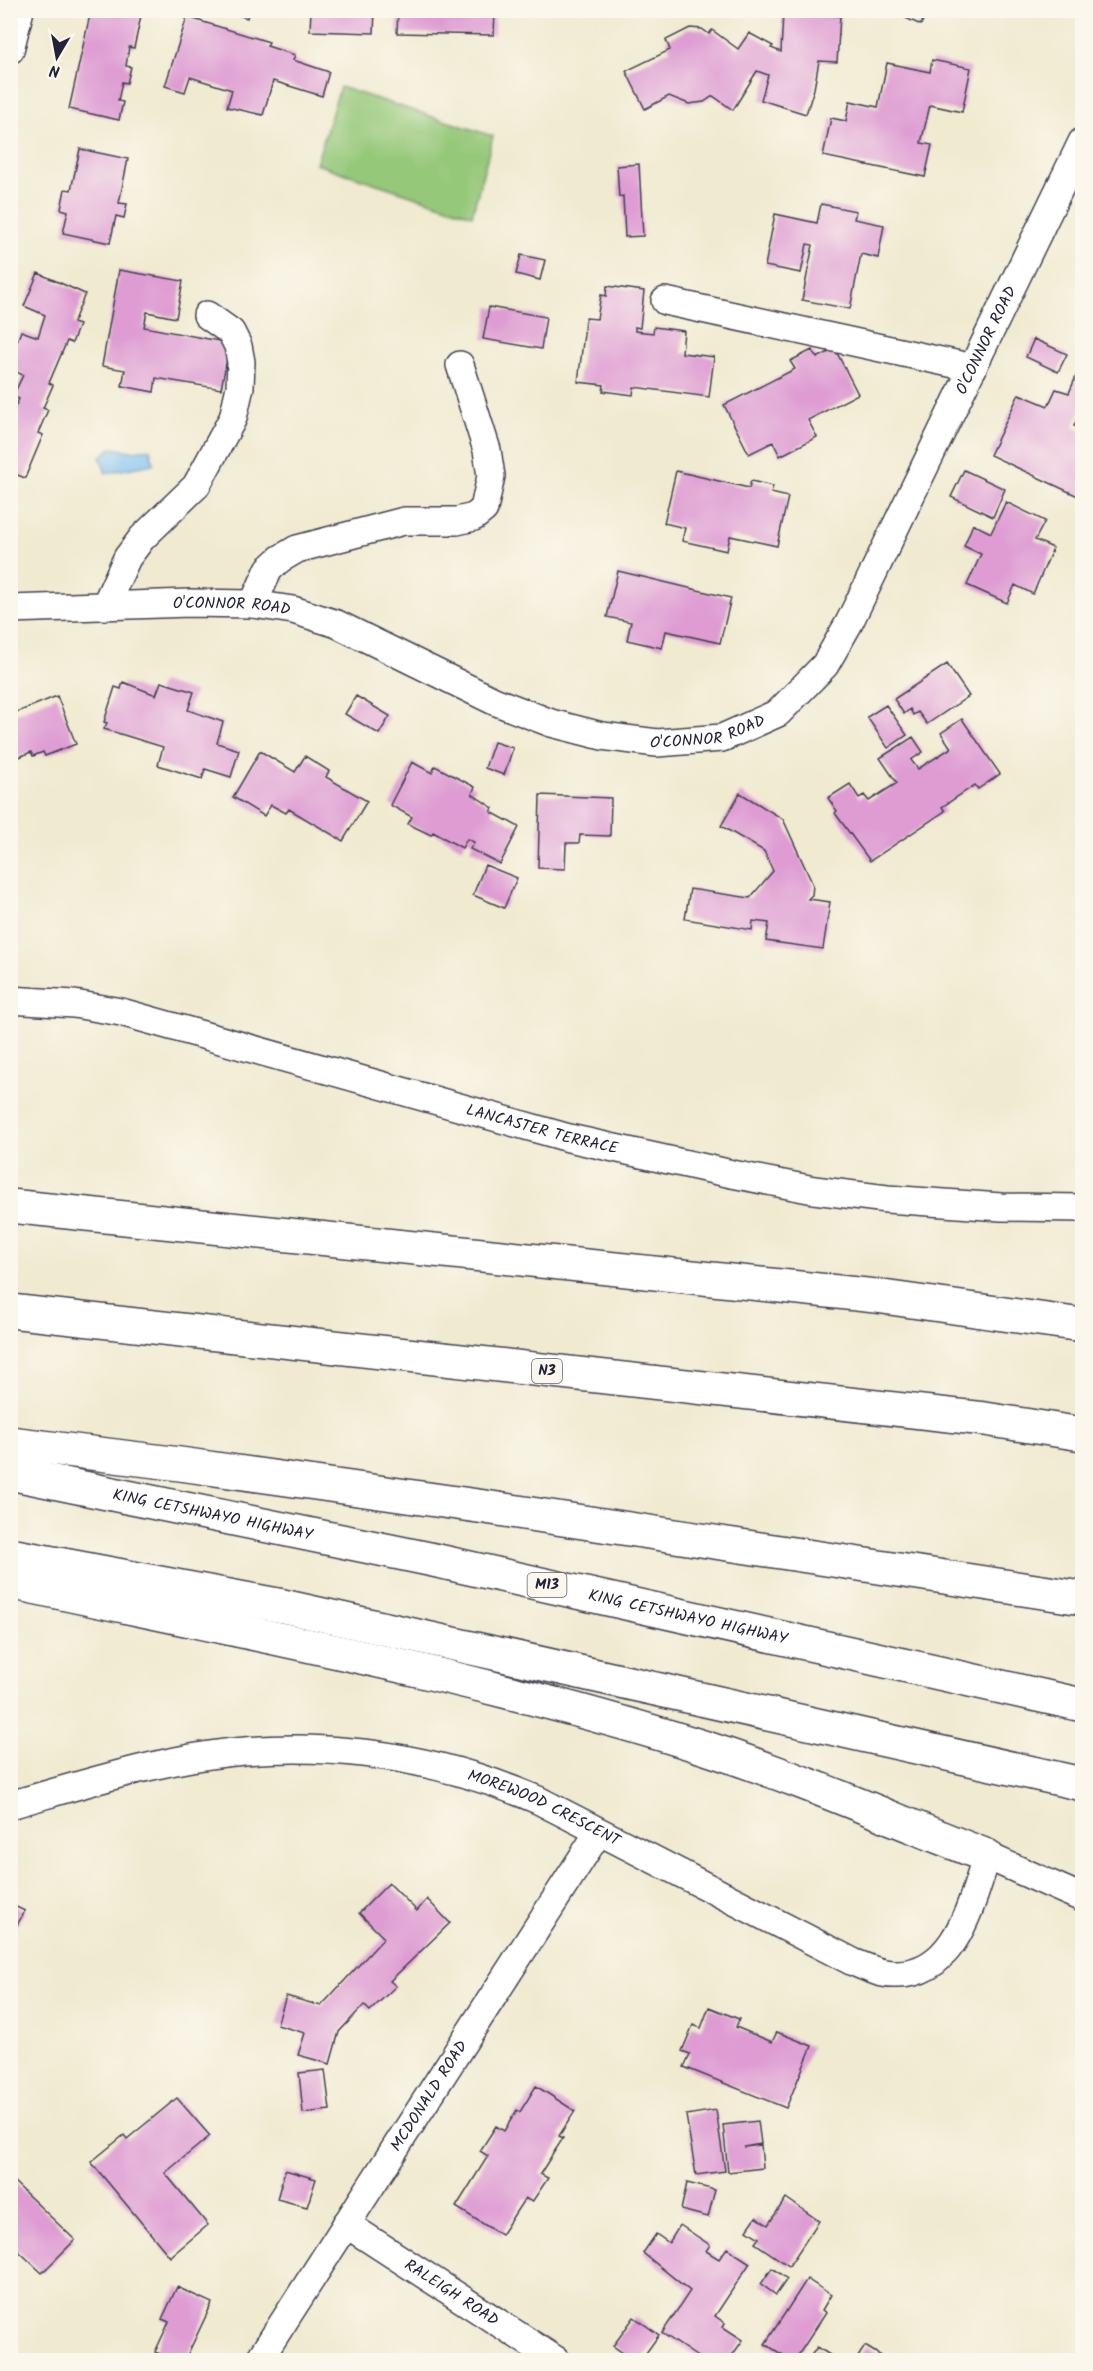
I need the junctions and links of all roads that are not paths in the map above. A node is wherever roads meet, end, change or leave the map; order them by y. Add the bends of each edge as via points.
1 (20, 10) edge
2 (10, 50) edge
3 (1083, 142) edge
4 (665, 300) dead end
5 (207, 315) dead end
6 (460, 365) dead end
7 (973, 368) junction
8 (253, 604) junction
9 (105, 606) junction
10 (10, 609) edge
11 (10, 1000) edge
12 (10, 1206) edge
13 (1083, 1208) edge
14 (10, 1311) edge
15 (1083, 1325) edge
16 (1083, 1434) edge
17 (10, 1443) edge
18 (10, 1473) edge
19 (10, 1555) edge
20 (10, 1582) edge
21 (1083, 1598) edge
22 (1083, 1705) edge
23 (1083, 1784) edge
24 (10, 1804) edge
25 (598, 1833) junction
26 (987, 1856) junction
27 (1083, 1898) edge
28 (346, 2224) junction
29 (259, 2361) edge
30 (556, 2361) edge

1 - 2 street
3 - 7 street, O'CONNOR ROAD
4 - 7 street
5 - 9 street via 231,332 238,346 240,387 233,418 196,486 142,538 127,558
6 - 8 street via 487,450 491,476 484,509 474,517 457,521 404,521 297,549 269,569
7 - 8 street, O'CONNOR ROAD via 825,665 778,713 722,738 657,743 602,736 551,723 494,701 337,624 293,610
8 - 9 street, O'CONNOR ROAD
9 - 10 street, O'CONNOR ROAD
11 - 13 street, LANCASTER TERRACE via 121,1012 569,1138 814,1190 939,1204
12 - 15 highway via 864,1295
14 - 16 highway, N3 via 985,1419
17 - 21 highway via 485,1507
18 - 22 highway, KING CETSHWAYO HIGHWAY / M13 via 429,1558
19 - 23 highway via 283,1606
20 - 26 highway via 398,1665 645,1730 765,1769
24 - 25 street, MOREWOOD CRESCENT via 192,1758 303,1748 357,1751 451,1768 527,1795
25 - 26 street, MOREWOOD CRESCENT via 853,1962 893,1974 917,1971 949,1949 961,1928
25 - 28 street, MCDONALD ROAD
26 - 27 street
28 - 29 street, MCDONALD ROAD
28 - 30 street, RALEIGH ROAD

